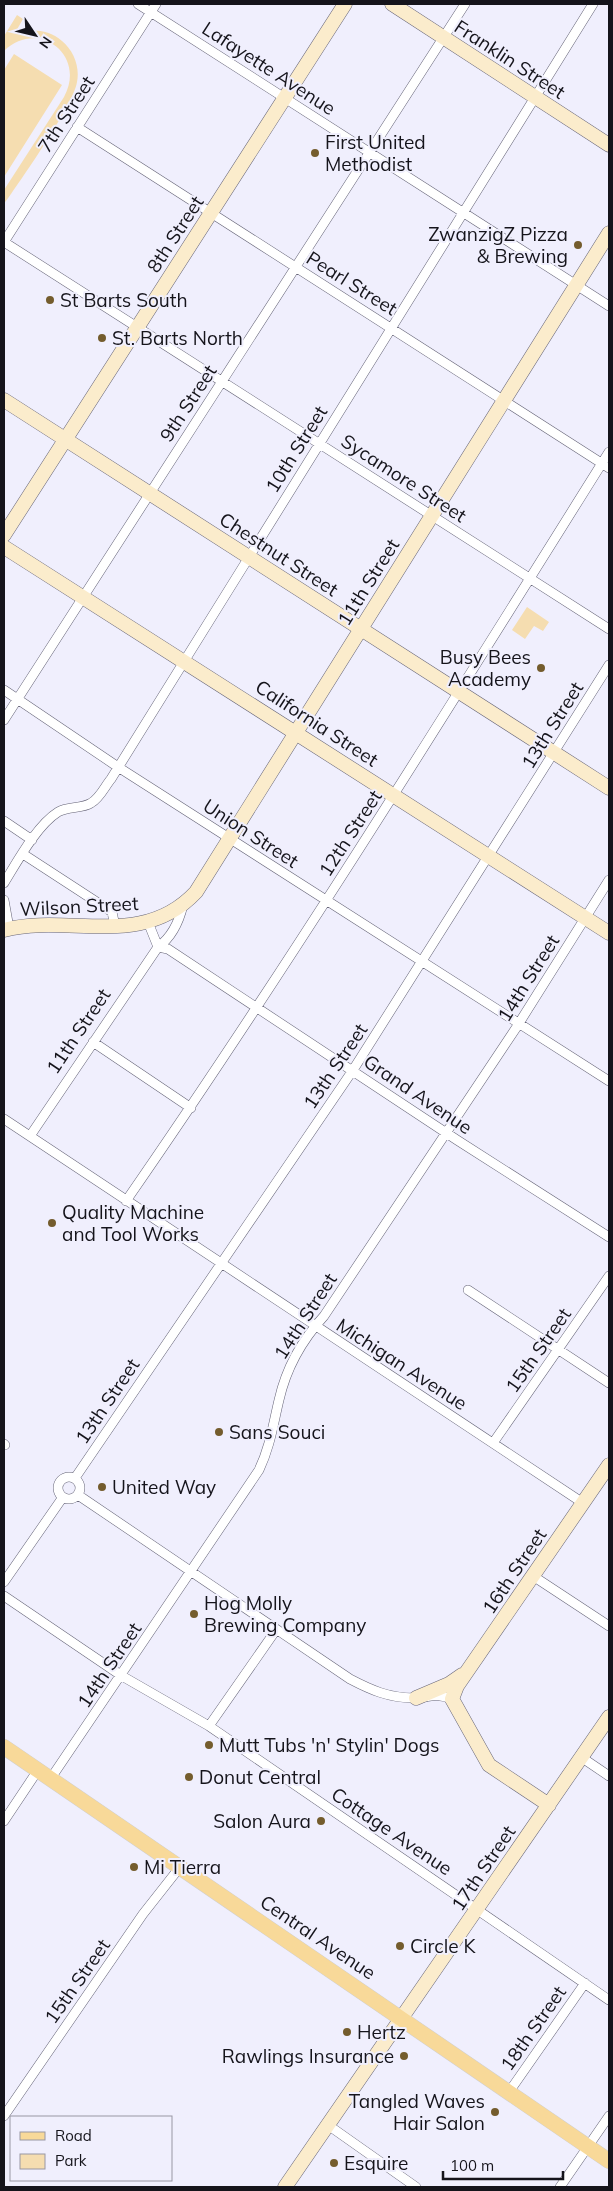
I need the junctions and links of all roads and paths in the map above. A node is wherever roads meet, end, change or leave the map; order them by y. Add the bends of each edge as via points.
1 (138, 4) edge
2 (156, 4) edge
3 (345, 4) edge
4 (392, 4) edge
5 (465, 4) edge
6 (592, 4) edge
7 (150, 12) junction
8 (443, 38) junction
9 (534, 96) junction
10 (284, 97) junction
11 (77, 127) junction
12 (609, 145) edge
13 (369, 153) junction
14 (211, 212) junction
15 (463, 212) junction
16 (609, 233) edge
17 (4, 242) edge
18 (296, 267) junction
19 (577, 285) junction
20 (609, 306) edge
21 (137, 327) junction
22 (391, 328) junction
23 (221, 381) junction
24 (4, 400) edge
25 (504, 400) junction
26 (65, 439) junction
27 (320, 442) junction
28 (609, 452) edge
29 (606, 466) edge
30 (149, 493) junction
31 (432, 515) junction
32 (4, 535) edge
33 (4, 547) edge
34 (248, 556) junction
35 (530, 578) junction
36 (83, 596) junction
37 (361, 629) junction
38 (609, 629) edge
39 (184, 660) junction
40 (609, 665) edge
41 (4, 690) edge
42 (459, 691) junction
43 (18, 699) junction
44 (4, 720) edge
45 (296, 732) junction
46 (555, 753) junction
47 (118, 767) junction
48 (609, 788) edge
49 (394, 795) junction
50 (4, 821) edge
51 (229, 838) junction
52 (32, 840) junction
53 (23, 854) junction
54 (489, 855) junction
55 (609, 880) edge
56 (4, 883) edge
57 (4, 900) edge
58 (327, 900) junction
59 (183, 905) junction
60 (585, 917) junction
61 (148, 922) junction
62 (115, 926) junction
63 (7, 929) edge
64 (609, 932) edge
65 (158, 947) junction
66 (422, 962) junction
67 (258, 1007) junction
68 (520, 1023) junction
69 (93, 1042) junction
70 (353, 1070) junction
71 (609, 1081) edge
72 (191, 1108) junction
73 (4, 1119) edge
74 (448, 1132) junction
75 (30, 1136) junction
76 (126, 1201) junction
77 (609, 1237) edge
78 (221, 1263) junction
79 (609, 1276) edge
80 (468, 1290) dead end
81 (315, 1326) junction
82 (559, 1349) junction
83 (609, 1383) edge
84 (493, 1443) junction
85 (608, 1471) edge
86 (75, 1478) junction
87 (78, 1495) junction
88 (63, 1497) junction
89 (583, 1502) junction
90 (191, 1573) junction
91 (533, 1576) junction
92 (4, 1582) edge
93 (4, 1596) edge
94 (609, 1626) edge
95 (276, 1630) junction
96 (467, 1671) junction
97 (122, 1676) junction
98 (416, 1698) junction
99 (452, 1699) junction
100 (609, 1717) edge
101 (209, 1726) junction
102 (4, 1746) edge
103 (581, 1758) junction
104 (45, 1774) junction
105 (609, 1776) edge
106 (549, 1805) junction
107 (4, 1820) edge
108 (180, 1867) junction
109 (478, 1909) junction
110 (585, 1983) junction
111 (609, 2000) edge
112 (402, 2018) junction
113 (509, 2092) junction
114 (4, 2116) edge
115 (609, 2116) edge
116 (328, 2126) junction
117 (588, 2146) junction
118 (609, 2161) edge
119 (285, 2187) edge
120 (416, 2187) edge
121 (560, 2187) edge

1 - 7 street, Lafayette Avenue
2 - 7 street, 7th Street
3 - 10 street, 8th Street
4 - 8 street, Franklin Street
5 - 8 street, 9th Street
6 - 9 street, 10th Street
7 - 10 street, Lafayette Avenue
7 - 11 street, 7th Street
8 - 9 street, Franklin Street
8 - 13 street, 9th Street
9 - 12 street, Franklin Street
9 - 15 street, 10th Street
10 - 13 street, Lafayette Avenue
10 - 14 street, 8th Street
11 - 14 street, Pearl Street
11 - 17 street, 7th Street
13 - 15 street, Lafayette Avenue
13 - 18 street, 9th Street
14 - 18 street, Pearl Street
14 - 21 street, 8th Street
15 - 19 street, Lafayette Avenue
15 - 22 street, 10th Street
16 - 19 street, 11th Street
17 - 21 street, Sycamore Street
18 - 22 street, Pearl Street
18 - 23 street, 9th Street
19 - 20 street, Lafayette Avenue
19 - 25 street, 11th Street
21 - 23 street, Sycamore Street
21 - 26 street, 8th Street
22 - 25 street, Pearl Street
22 - 27 street, 10th Street
23 - 27 street, Sycamore Street
23 - 30 street, 9th Street
24 - 26 street, Chestnut Street
25 - 29 street, Pearl Street
25 - 31 street, 11th Street
26 - 30 street, Chestnut Street
26 - 32 street, 8th Street
27 - 31 street, Sycamore Street
27 - 34 street, 10th Street
28 - 29 street, 12th Street
29 - 35 street, 12th Street
30 - 34 street, Chestnut Street
30 - 36 street, 9th Street
31 - 35 street, Sycamore Street
31 - 37 street, 11th Street
33 - 36 street, California Street
34 - 37 street, Chestnut Street
34 - 39 street, 10th Street
35 - 38 street, Sycamore Street
35 - 42 street, 12th Street
36 - 39 street, California Street
36 - 43 street, 9th Street
37 - 42 street, Chestnut Street
37 - 45 street, 11th Street
39 - 45 street, California Street
39 - 47 street, 10th Street
40 - 46 street, 13th Street
41 - 43 street, Union Street
42 - 46 street, Chestnut Street
42 - 49 street, 12th Street
43 - 44 street, 9th Street
43 - 47 street, Union Street
45 - 49 street, California Street
45 - 51 street, 11th Street
46 - 48 street, Chestnut Street
46 - 54 street, 13th Street
47 - 51 street, Union Street
47 - 52 street, 10th Street via 96,799 90,804 57,812
49 - 54 street, California Street
49 - 58 street, 12th Street
50 - 52 street
51 - 58 street, Union Street
51 - 59 street, 11th Street via 196,892
52 - 53 street, 10th Street
53 - 56 street, 10th Street
53 - 62 street via 112,912
54 - 60 street, California Street
54 - 66 street, 13th Street
55 - 60 street, 14th Street
57 - 63 street
58 - 66 street, Union Street
58 - 67 street, 12th Street
59 - 61 street, Wilson Street
59 - 65 street, 11th Street via 180,919 167,941
60 - 64 street, California Street
60 - 68 street, 14th Street
61 - 62 street, Wilson Street
61 - 65 street
62 - 63 street, Wilson Street
65 - 67 street, Grand Avenue via 168,949
65 - 69 street, 11th Street
66 - 68 street, Union Street
66 - 70 street, 13th Street
67 - 70 street, Grand Avenue
67 - 72 street, 12th Street
68 - 71 street, Union Street
68 - 74 street, 14th Street
69 - 72 street
69 - 75 street, 11th Street
70 - 74 street, Grand Avenue
70 - 78 street, 13th Street
72 - 76 street, 12th Street
73 - 75 street, Michigan Avenue
74 - 77 street, Grand Avenue
74 - 81 street, 14th Street
75 - 76 street, Michigan Avenue
76 - 78 street, Michigan Avenue
78 - 81 street, Michigan Avenue
78 - 86 street, 13th Street
79 - 82 street, 15th Street
80 - 82 street
81 - 84 street, Michigan Avenue
81 - 90 street, 14th Street via 293,1359 285,1379 272,1440 259,1470
82 - 83 street
82 - 84 street, 15th Street
84 - 89 street, Michigan Avenue
85 - 89 street, 16th Street
86 - 87 street via 81,1488
86 - 88 street via 68,1476 59,1482 58,1490
87 - 88 street via 72,1499
87 - 90 street
88 - 92 street
89 - 91 street, 16th Street
90 - 95 street
90 - 97 street, 14th Street
91 - 94 street
91 - 96 street, 16th Street
93 - 97 street, Cottage Avenue
95 - 98 street via 370,1690 391,1697
95 - 101 street
96 - 98 street via 449,1684
96 - 99 street, 16th Street
97 - 101 street, Cottage Avenue
97 - 104 street, 14th Street
98 - 99 street via 439,1694
99 - 106 street via 489,1765
100 - 103 street, 17th Street
101 - 109 street, Cottage Avenue
102 - 104 main road, Central Avenue
103 - 105 street
103 - 106 street, 17th Street
104 - 107 street, 14th Street
104 - 108 main road, Central Avenue
106 - 109 street, 17th Street
108 - 112 main road, Central Avenue
108 - 114 street, 15th Street via 143,1914
109 - 110 street, Cottage Avenue
109 - 112 street, 17th Street
110 - 111 street, Cottage Avenue
110 - 113 street, 18th Street
112 - 113 main road, Central Avenue
112 - 116 street, 17th Street
113 - 117 main road, Central Avenue
115 - 117 street
116 - 119 street, 17th Street
116 - 120 street
117 - 118 main road, Central Avenue
117 - 121 street

